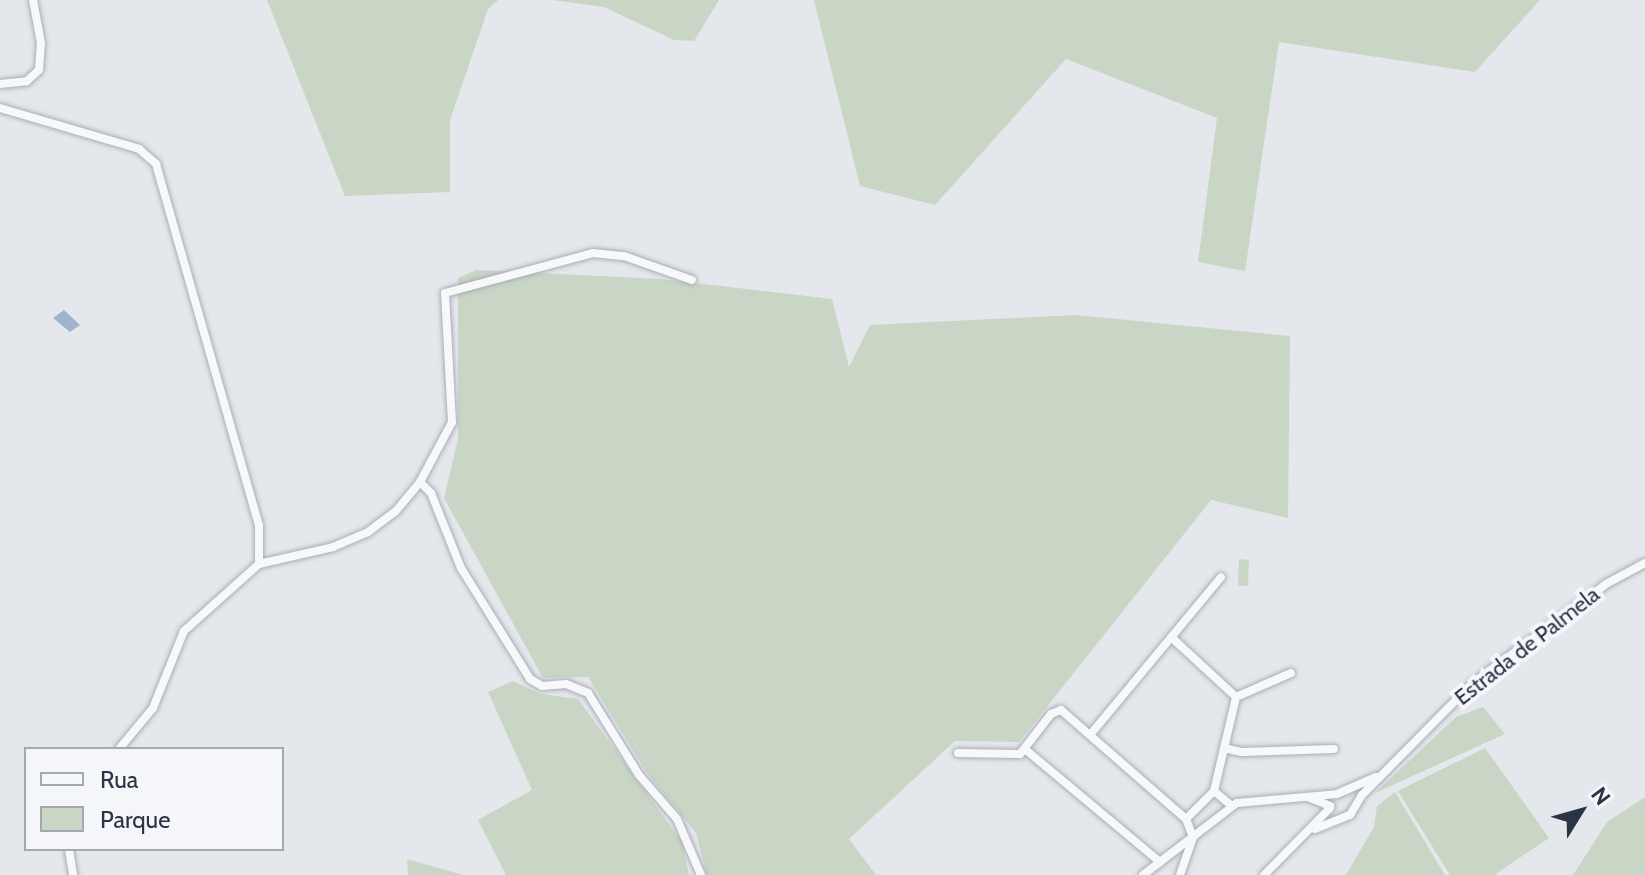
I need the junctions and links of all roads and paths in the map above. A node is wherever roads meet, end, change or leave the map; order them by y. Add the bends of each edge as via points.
1 (33, 0) edge
2 (0, 84) edge
3 (0, 108) edge
4 (692, 280) dead end
5 (420, 482) junction
6 (1645, 563) edge
7 (259, 564) junction
8 (1221, 577) dead end
9 (1171, 637) junction
10 (1291, 673) dead end
11 (1236, 697) junction
12 (1090, 735) junction
13 (121, 747) edge
14 (1224, 748) junction
15 (1334, 749) dead end
16 (1026, 750) junction
17 (958, 753) dead end
18 (1384, 773) junction
19 (1214, 791) junction
20 (1339, 793) junction
21 (1307, 797) junction
22 (1232, 806) junction
23 (1330, 807) junction
24 (1354, 808) junction
25 (1343, 817) junction
26 (1186, 819) junction
27 (1315, 829) junction
28 (1193, 837) junction
29 (69, 851) edge
30 (1160, 862) junction
31 (73, 875) edge
32 (701, 875) edge
33 (1143, 875) edge
34 (1180, 875) edge
35 (1264, 875) edge

1 - 2 street via 41,43 39,70 27,81
3 - 7 street via 139,149 156,164 259,525
4 - 5 street via 624,256 593,253 445,293 452,422
5 - 7 street via 395,512 368,532 333,547
5 - 32 street via 431,493 461,568 530,679 588,693 639,775 677,819
6 - 18 street, Estrada de Palmela via 1598,589 1472,684
7 - 13 street via 184,631 158,699
8 - 9 street
9 - 11 street
9 - 12 street
10 - 11 street
11 - 14 street
12 - 16 street via 1061,710 1051,714
12 - 26 street
14 - 15 street
14 - 19 street
16 - 17 street via 1011,755
16 - 30 street
18 - 20 street, Estrada de Palmela
18 - 24 street, Estrada de Palmela
19 - 22 street
19 - 26 street
20 - 21 street, Estrada de Palmela
20 - 23 street
20 - 24 street via 1352,797
21 - 22 street, Estrada de Palmela
21 - 23 street, Estrada de Palmela
22 - 28 street
23 - 25 street, Estrada de Palmela
23 - 27 street
24 - 25 street, Estrada de Palmela
25 - 27 street, Estrada de Palmela
26 - 28 street
27 - 35 street
28 - 30 street
28 - 34 street
29 - 31 street
30 - 33 street

